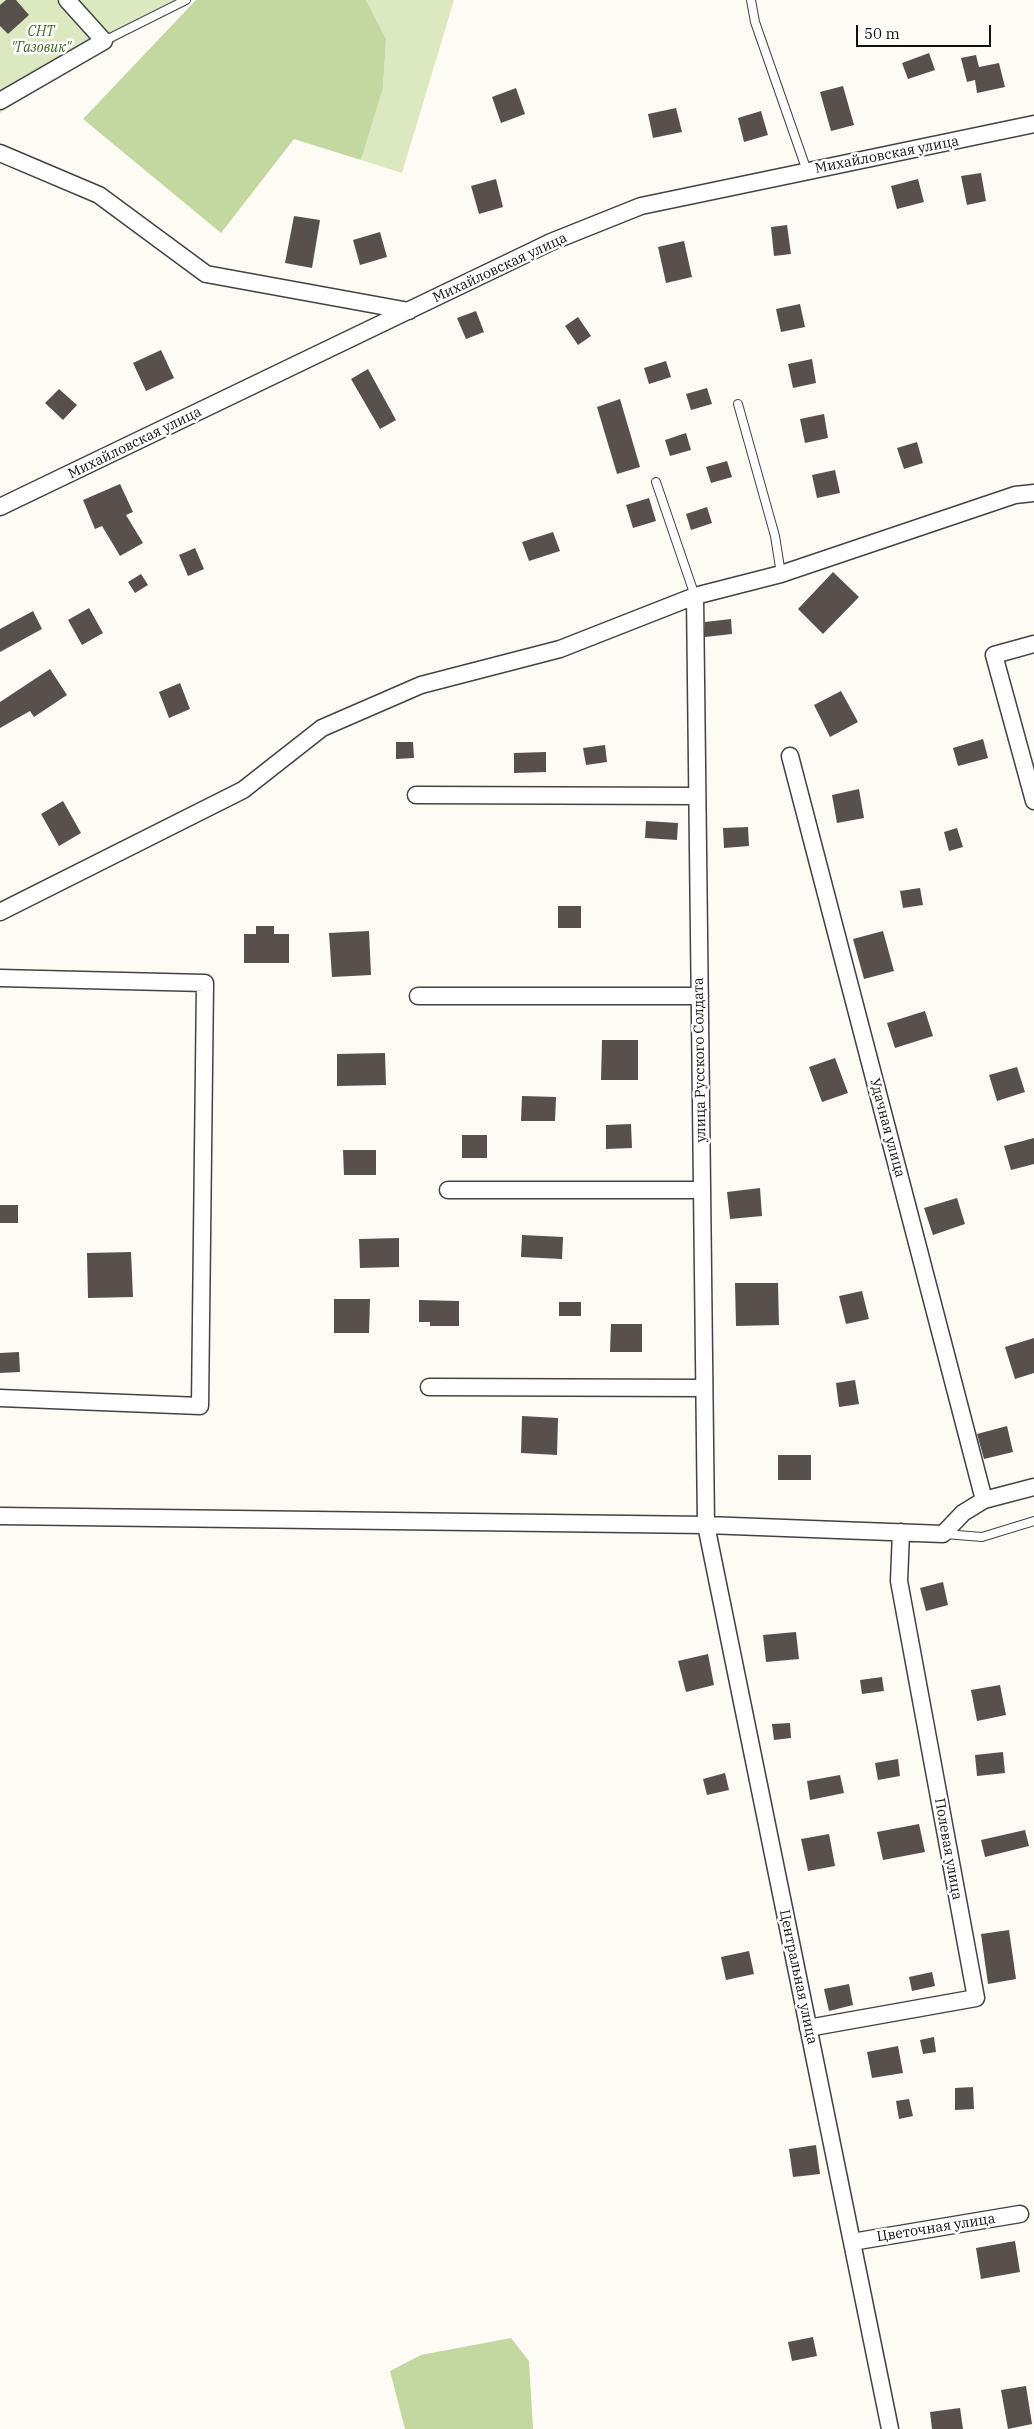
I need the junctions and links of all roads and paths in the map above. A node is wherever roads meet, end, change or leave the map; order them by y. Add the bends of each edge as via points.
1 (67, 0) edge
2 (186, 0) edge
3 (751, 0) edge
4 (104, 40) junction
5 (0, 101) edge
6 (1034, 124) edge
7 (0, 153) edge
8 (808, 171) junction
9 (409, 311) junction
10 (738, 404) dead end
11 (656, 482) dead end
12 (1034, 493) edge
13 (0, 507) edge
14 (780, 574) junction
15 (695, 596) junction
16 (1034, 644) edge
17 (790, 756) dead end
18 (416, 795) dead end
19 (697, 796) junction
20 (1034, 801) edge
21 (0, 912) edge
22 (0, 978) edge
23 (418, 996) dead end
24 (700, 996) junction
25 (448, 1190) dead end
26 (702, 1190) junction
27 (429, 1387) dead end
28 (704, 1388) junction
29 (0, 1398) edge
30 (1034, 1487) edge
31 (984, 1500) junction
32 (0, 1516) edge
33 (1034, 1521) edge
34 (706, 1525) junction
35 (901, 1532) junction
36 (943, 1534) junction
37 (808, 2028) junction
38 (1020, 2214) dead end
39 (852, 2242) junction
40 (890, 2429) edge

1 - 4 street
2 - 4 lane
3 - 8 lane
4 - 5 street
6 - 8 street, Михайловская улица
7 - 9 street via 100,195 206,274
8 - 9 street, Михайловская улица via 641,206 551,242
9 - 13 street, Михайловская улица
10 - 14 lane via 775,536
11 - 15 lane
12 - 14 street via 1015,495
14 - 15 street
15 - 19 street, улица Русского Солдата
15 - 21 street via 560,649 422,685 322,728 243,790
16 - 20 street via 994,655
17 - 31 street, Удачная улица
18 - 19 street
19 - 24 street, улица Русского Солдата
22 - 29 street via 205,983 200,1406
23 - 24 street
24 - 26 street, улица Русского Солдата
25 - 26 street
26 - 28 street, улица Русского Солдата
27 - 28 street
28 - 34 street, улица Русского Солдата
30 - 31 street
31 - 36 street via 964,1513
32 - 34 street
33 - 36 lane via 982,1537
34 - 35 street
34 - 37 street, Центральная улица
35 - 36 street
35 - 37 street, Полевая улица via 899,1581 976,1998
37 - 39 street, Центральная улица
38 - 39 street, Цветочная улица
39 - 40 street, Центральная улица

